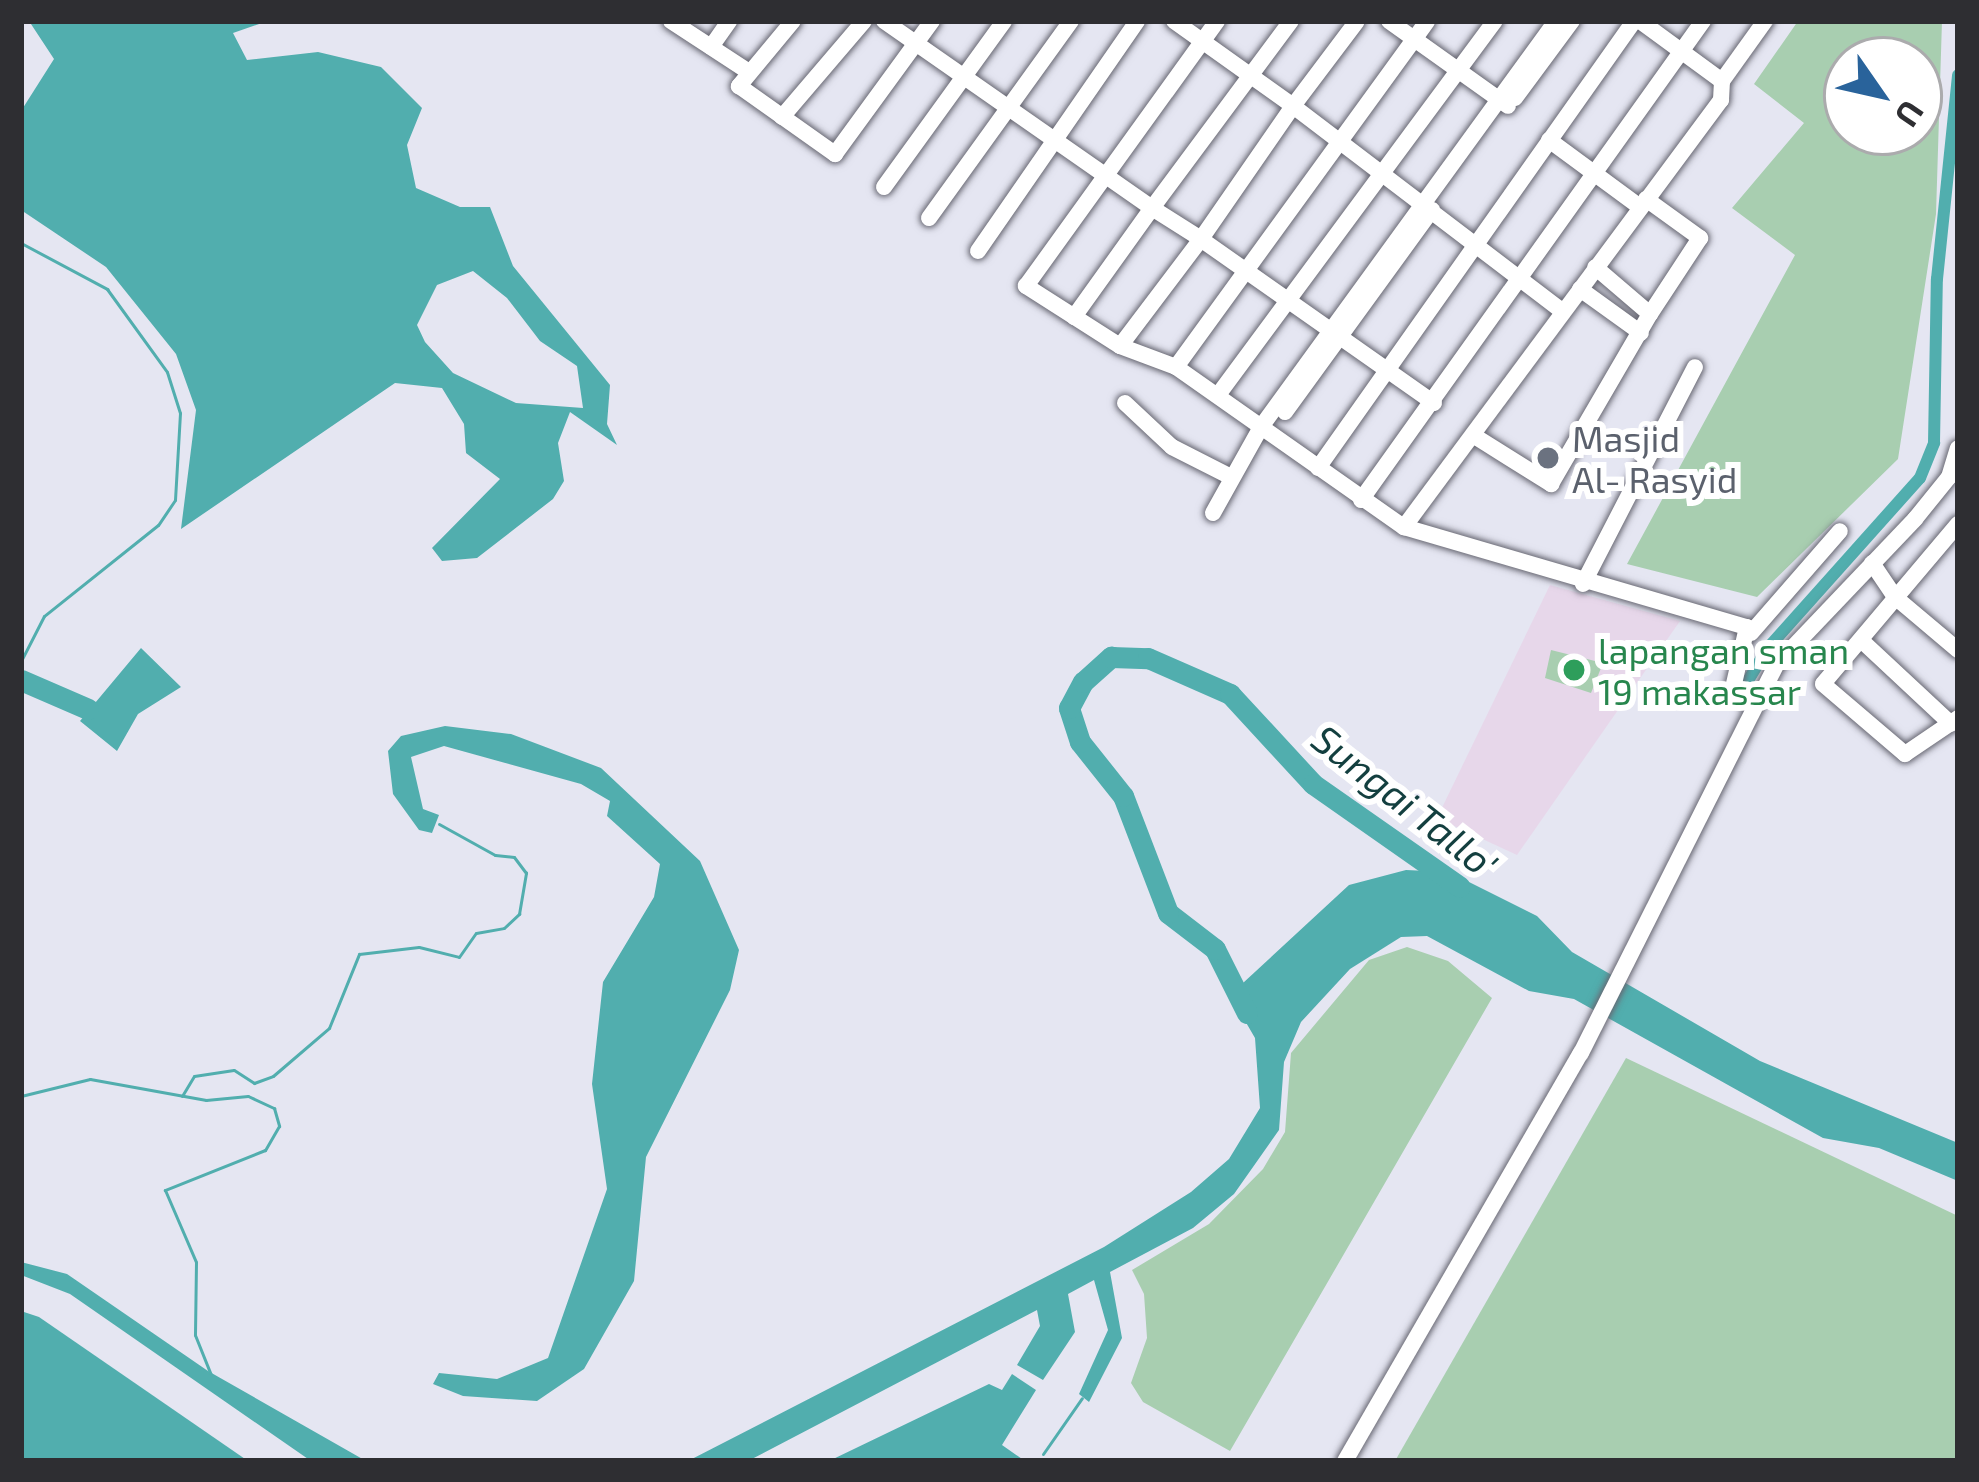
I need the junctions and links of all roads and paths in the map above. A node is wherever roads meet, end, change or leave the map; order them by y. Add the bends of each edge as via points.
1 (670, 21) edge
2 (730, 21) edge
3 (793, 21) edge
4 (864, 21) edge
5 (884, 21) edge
6 (932, 21) edge
7 (1004, 21) edge
8 (1071, 21) edge
9 (1137, 21) edge
10 (1174, 21) edge
11 (1217, 21) edge
12 (1292, 21) edge
13 (1357, 21) edge
14 (1389, 21) edge
15 (1427, 21) edge
16 (1495, 21) edge
17 (1556, 21) edge
18 (1572, 21) edge
19 (1637, 21) edge
20 (1703, 21) edge
21 (1765, 21) edge
22 (1414, 39) junction
23 (915, 42) junction
24 (1202, 42) junction
25 (711, 47) junction
26 (1680, 50) junction
27 (746, 70) junction
28 (1459, 71) junction
29 (964, 76) junction
30 (1249, 77) junction
31 (1722, 81) junction
32 (1504, 103) junction
33 (1293, 106) junction
34 (1008, 108) junction
35 (782, 117) junction
36 (1054, 140) junction
37 (1549, 140) junction
38 (1340, 142) junction
39 (1592, 170) junction
40 (1105, 175) junction
41 (1382, 178) junction
42 (884, 187) dead end
43 (1643, 203) junction
44 (1152, 208) junction
45 (1425, 211) junction
46 (929, 218) dead end
47 (1202, 239) junction
48 (1473, 247) junction
49 (978, 251) dead end
50 (1595, 267) junction
51 (1248, 272) junction
52 (1519, 281) junction
53 (1580, 289) junction
54 (1291, 302) junction
55 (1562, 311) junction
56 (1651, 314) junction
57 (1074, 316) junction
58 (1641, 333) junction
59 (1336, 334) junction
60 (1120, 346) junction
61 (1695, 367) dead end
62 (1176, 368) junction
63 (1389, 372) junction
64 (1218, 395) junction
65 (1434, 403) junction
66 (1125, 404) dead end
67 (1265, 430) junction
68 (1476, 437) junction
69 (1958, 448) edge
70 (1318, 468) junction
71 (1231, 477) junction
72 (1954, 478) edge
73 (1361, 500) junction
74 (1213, 513) dead end
75 (1958, 524) edge
76 (1404, 527) junction
77 (1840, 531) dead end
78 (1940, 546) junction
79 (1877, 558) junction
80 (1958, 560) edge
81 (1583, 584) junction
82 (1899, 592) junction
83 (1751, 633) junction
84 (1958, 635) edge
85 (1861, 640) junction
86 (1958, 650) edge
87 (1753, 705) junction
88 (1954, 721) edge
89 (1346, 1461) edge

1 - 25 street
2 - 25 street
3 - 27 street
4 - 35 street
5 - 23 street
6 - 23 street
7 - 29 street
8 - 34 street
9 - 36 street
10 - 24 street
11 - 24 street
12 - 30 street
13 - 33 street
14 - 22 street
15 - 22 street
16 - 28 street
17 - 32 street
18 - 32 street
19 - 26 street
19 - 37 street
20 - 26 street
21 - 31 street
22 - 28 street
22 - 38 street
23 - 29 street
23 - 35 street via 835,154
24 - 30 street
24 - 40 street
25 - 27 street
26 - 31 street
26 - 39 street
27 - 35 street via 739,86
28 - 32 street
28 - 41 street
29 - 34 street
29 - 42 street
30 - 33 street
30 - 44 street
31 - 43 street via 1721,100
32 - 45 street
33 - 38 street
33 - 47 street
34 - 36 street
34 - 46 street
36 - 40 street
36 - 49 street
37 - 39 street
37 - 48 street
38 - 41 street
38 - 51 street
39 - 43 street
39 - 52 street
40 - 44 street
40 - 57 street via 1026,286
41 - 45 street
41 - 54 street
43 - 50 street
43 - 56 street via 1700,238
44 - 47 street
44 - 57 street
45 - 48 street
45 - 59 street
47 - 51 street
47 - 60 street
48 - 52 street
48 - 63 street
50 - 53 street
50 - 56 street
51 - 54 street
51 - 62 street
52 - 55 street
52 - 65 street
53 - 55 street
53 - 58 street
54 - 59 street
54 - 64 street
55 - 68 street
56 - 58 street
57 - 60 street
58 - 68 street via 1549,486
59 - 63 street
59 - 67 street
60 - 62 street
61 - 81 street
62 - 64 street
63 - 65 street
63 - 70 street
64 - 67 street
65 - 73 street
66 - 71 street via 1172,447
67 - 70 street
67 - 71 street
68 - 76 street
69 - 72 street
70 - 73 street
71 - 74 street
72 - 79 street
73 - 76 street
75 - 78 street
76 - 81 street
77 - 83 street
78 - 80 street
78 - 82 street
79 - 82 street
79 - 87 street via 1793,644
81 - 83 street
82 - 84 street
82 - 85 street
82 - 86 street
83 - 87 street via 1733,688
85 - 88 street
85 - 88 street via 1825,687 1904,754
87 - 89 street via 1581,1053

